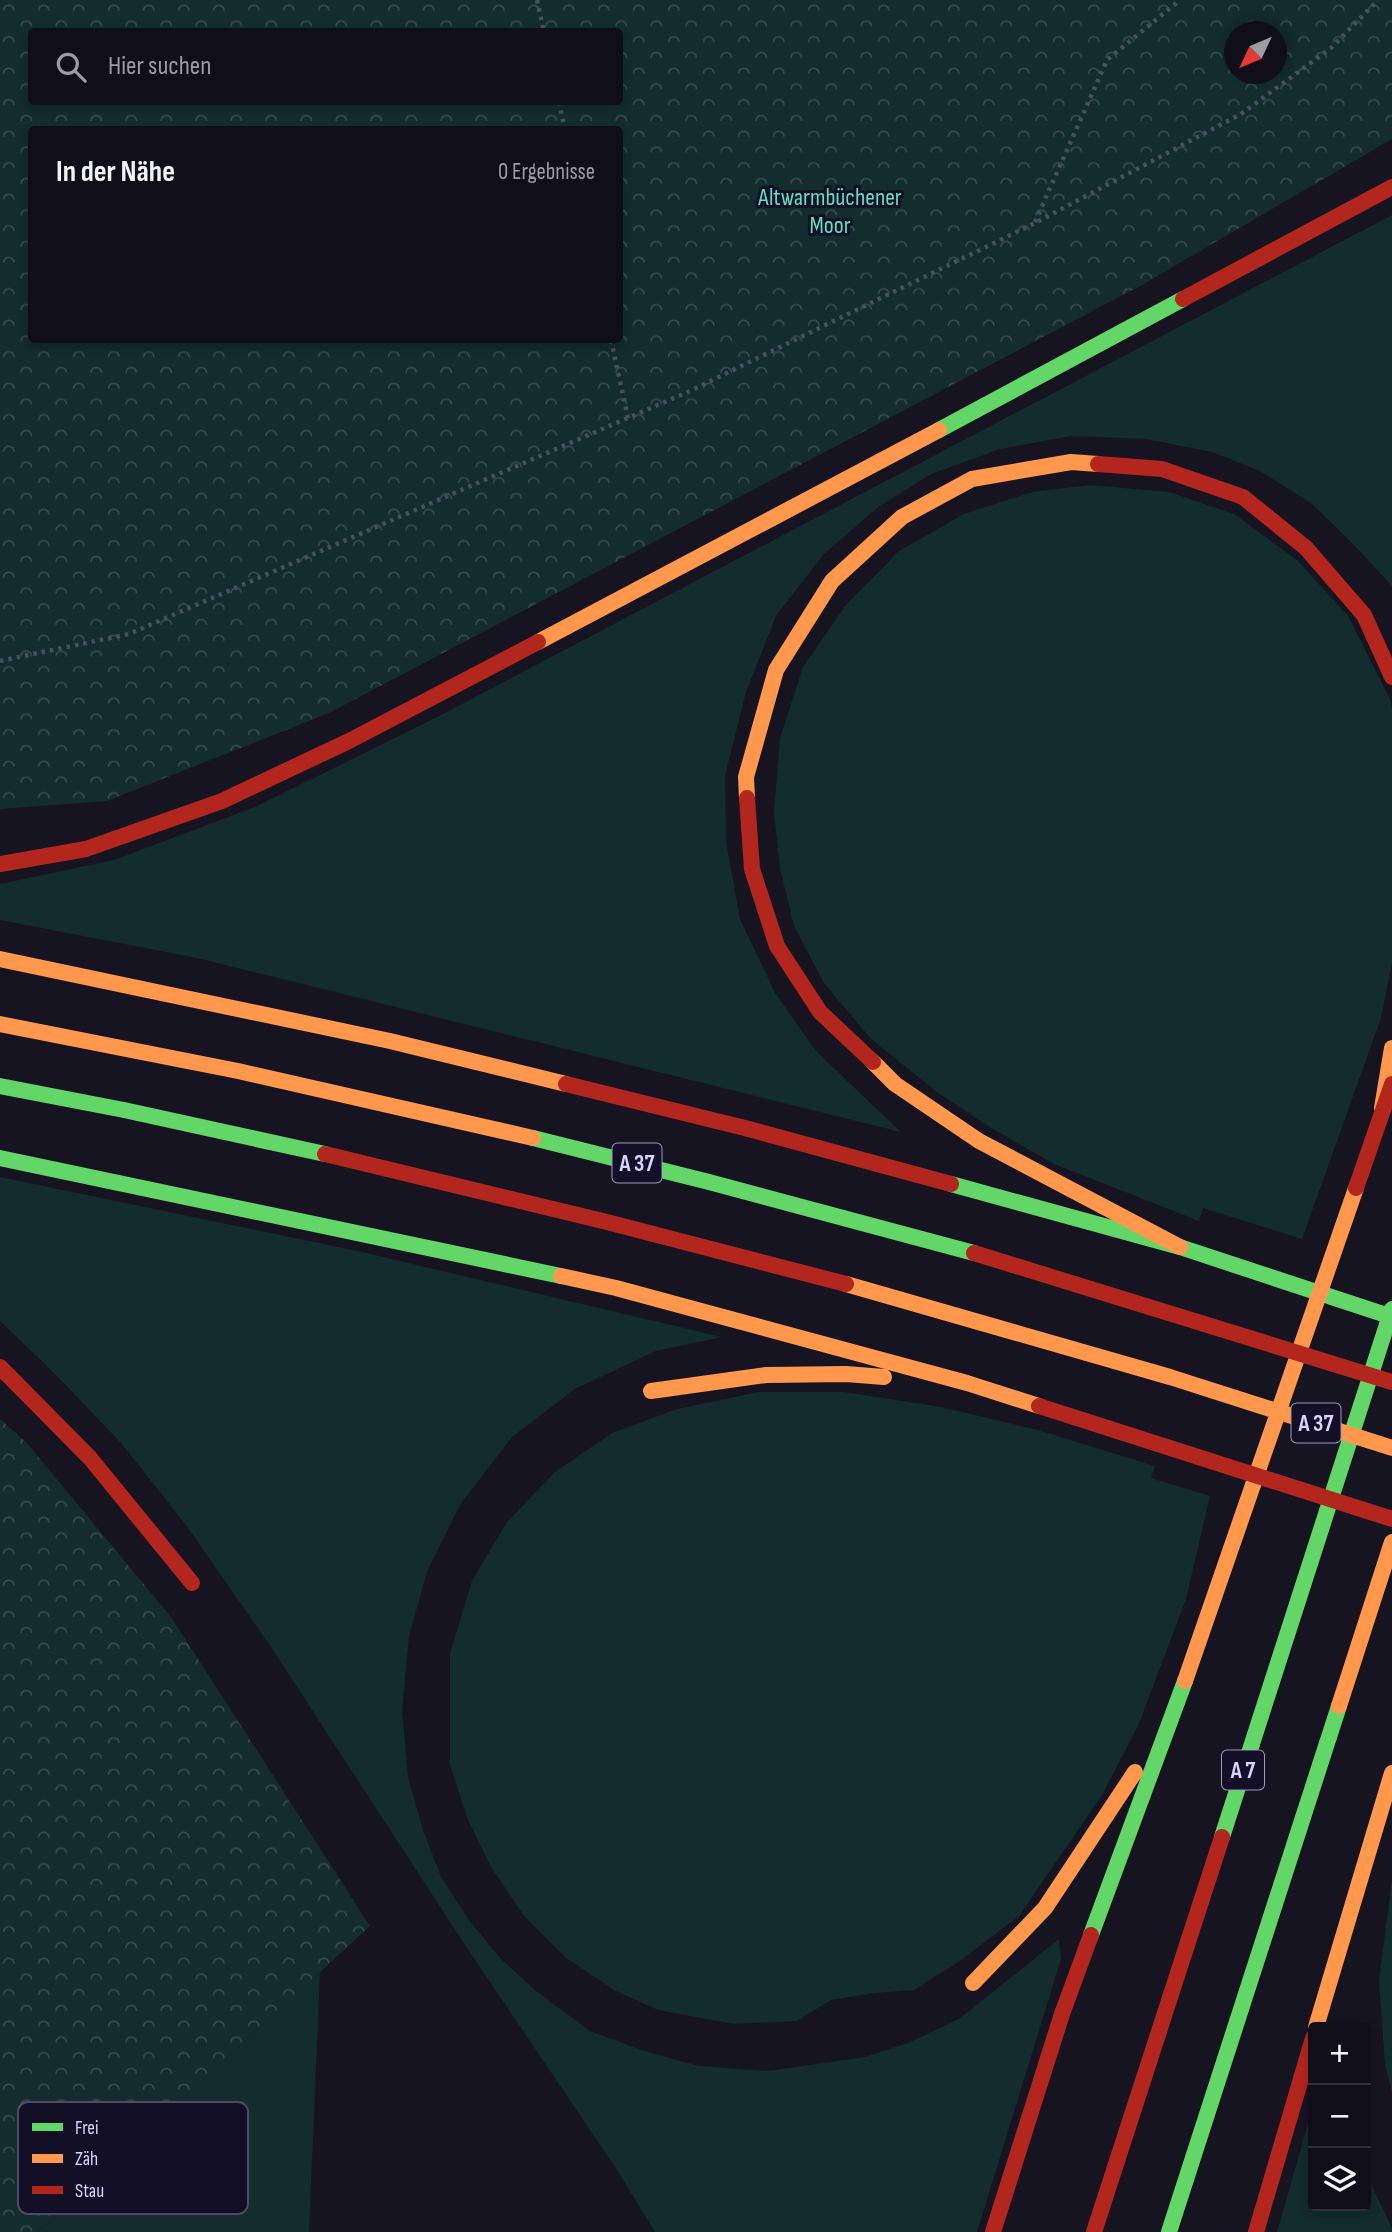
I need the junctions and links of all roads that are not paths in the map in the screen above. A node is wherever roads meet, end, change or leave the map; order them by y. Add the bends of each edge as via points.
1 (1392, 187) edge
2 (1392, 677) edge
3 (0, 864) edge
4 (0, 959) edge
5 (0, 1024) edge
6 (1392, 1048) edge
7 (1392, 1084) edge
8 (0, 1086) edge
9 (1379, 1124) junction
10 (0, 1158) edge
11 (1180, 1247) junction
12 (1392, 1309) edge
13 (1392, 1317) edge
14 (0, 1367) edge
15 (1392, 1382) edge
16 (967, 1383) junction
17 (651, 1391) dead end
18 (1392, 1448) edge
19 (1392, 1519) edge
20 (1392, 1542) edge
21 (192, 1583) dead end
22 (1172, 1718) junction
23 (1392, 1773) edge
24 (973, 1983) dead end
25 (1317, 2022) edge
26 (1308, 2055) edge
27 (993, 2232) edge
28 (1094, 2232) edge
29 (1169, 2232) edge
30 (1256, 2232) edge

1 - 3 highway via 337,747 222,802 86,849
2 - 11 highway via 1364,615 1306,548 1243,497 1163,468 1071,462 972,479 901,517 832,581 776,670 746,777 752,869 777,946 820,1012 895,1084 979,1141
4 - 11 highway via 335,1029 745,1128
5 - 15 highway, A 37 via 377,1100 655,1167 946,1245
6 - 9 highway
7 - 9 highway
8 - 18 highway, A 37 via 95,1102 636,1228 928,1306
9 - 22 highway
10 - 16 highway via 616,1288
11 - 13 highway
12 - 28 highway, A 7
14 - 21 highway via 90,1458
16 - 17 highway via 846,1374 766,1375
16 - 19 highway
20 - 29 highway
22 - 24 highway via 1045,1908
22 - 27 highway via 1062,2014
23 - 25 highway
26 - 30 highway

